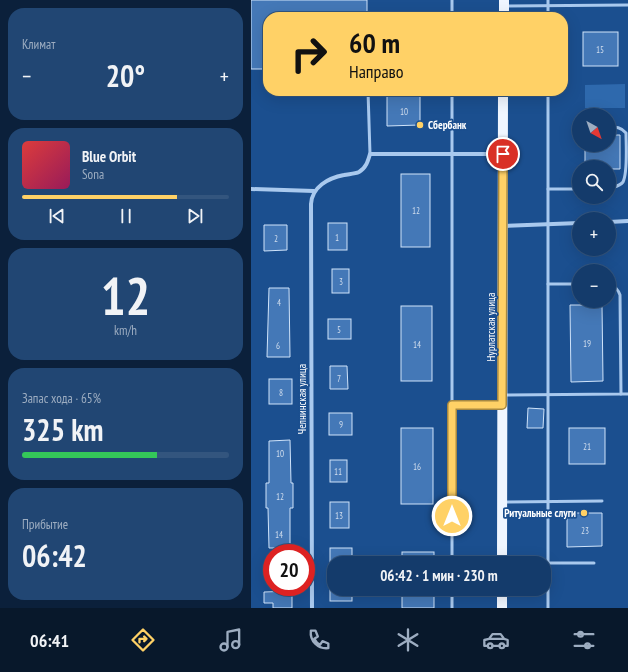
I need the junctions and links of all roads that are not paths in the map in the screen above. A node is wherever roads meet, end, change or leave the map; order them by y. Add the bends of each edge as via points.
1 (452, 0) edge
2 (548, 0) edge
3 (504, 3) edge
4 (548, 5) junction
5 (628, 5) edge
6 (452, 12) edge
7 (548, 12) edge
8 (368, 96) edge
9 (452, 96) edge
10 (503, 96) edge
11 (548, 96) edge
12 (616, 127) edge
13 (370, 154) junction
14 (452, 154) junction
15 (503, 154) junction
16 (616, 187) edge
17 (251, 189) edge
18 (548, 189) junction
19 (572, 189) edge
20 (314, 191) junction
21 (628, 221) edge
22 (616, 222) edge
23 (572, 223) edge
24 (548, 224) junction
25 (503, 226) junction
26 (548, 284) junction
27 (572, 284) edge
28 (616, 288) edge
29 (548, 394) junction
30 (621, 394) junction
31 (628, 394) edge
32 (502, 400) junction
33 (452, 405) junction
34 (602, 501) dead end
35 (502, 502) junction
36 (549, 502) junction
37 (452, 556) edge
38 (502, 556) edge
39 (548, 556) edge
40 (551, 563) edge
41 (594, 563) dead end
42 (452, 596) edge
43 (502, 596) edge
44 (549, 596) edge
45 (312, 608) edge
46 (452, 608) edge
47 (502, 608) edge
48 (549, 608) edge

1 - 6 lane
2 - 4 lane
3 - 4 lane
4 - 5 lane
4 - 7 lane
8 - 13 lane
9 - 14 lane
10 - 15 main road, Нурлатская улица
11 - 18 lane
12 - 16 lane via 626,133 626,174
13 - 14 street
13 - 20 street via 367,163 358,173 334,177
14 - 15 street
14 - 33 lane
15 - 25 main road, Нурлатская улица
17 - 20 street
18 - 19 lane
18 - 24 lane
20 - 45 street, Челнинская улица via 311,204
21 - 22 street
23 - 24 street
24 - 25 street
24 - 26 lane
25 - 32 main road, Нурлатская улица
26 - 27 lane
26 - 29 lane
28 - 30 lane via 620,295
29 - 30 lane
29 - 32 lane
29 - 36 lane
30 - 31 lane
32 - 33 lane
32 - 35 main road, Нурлатская улица
33 - 37 lane
34 - 36 lane
35 - 36 lane
35 - 38 main road, Нурлатская улица
36 - 39 lane
40 - 41 lane
42 - 46 lane
43 - 47 main road
44 - 48 lane

